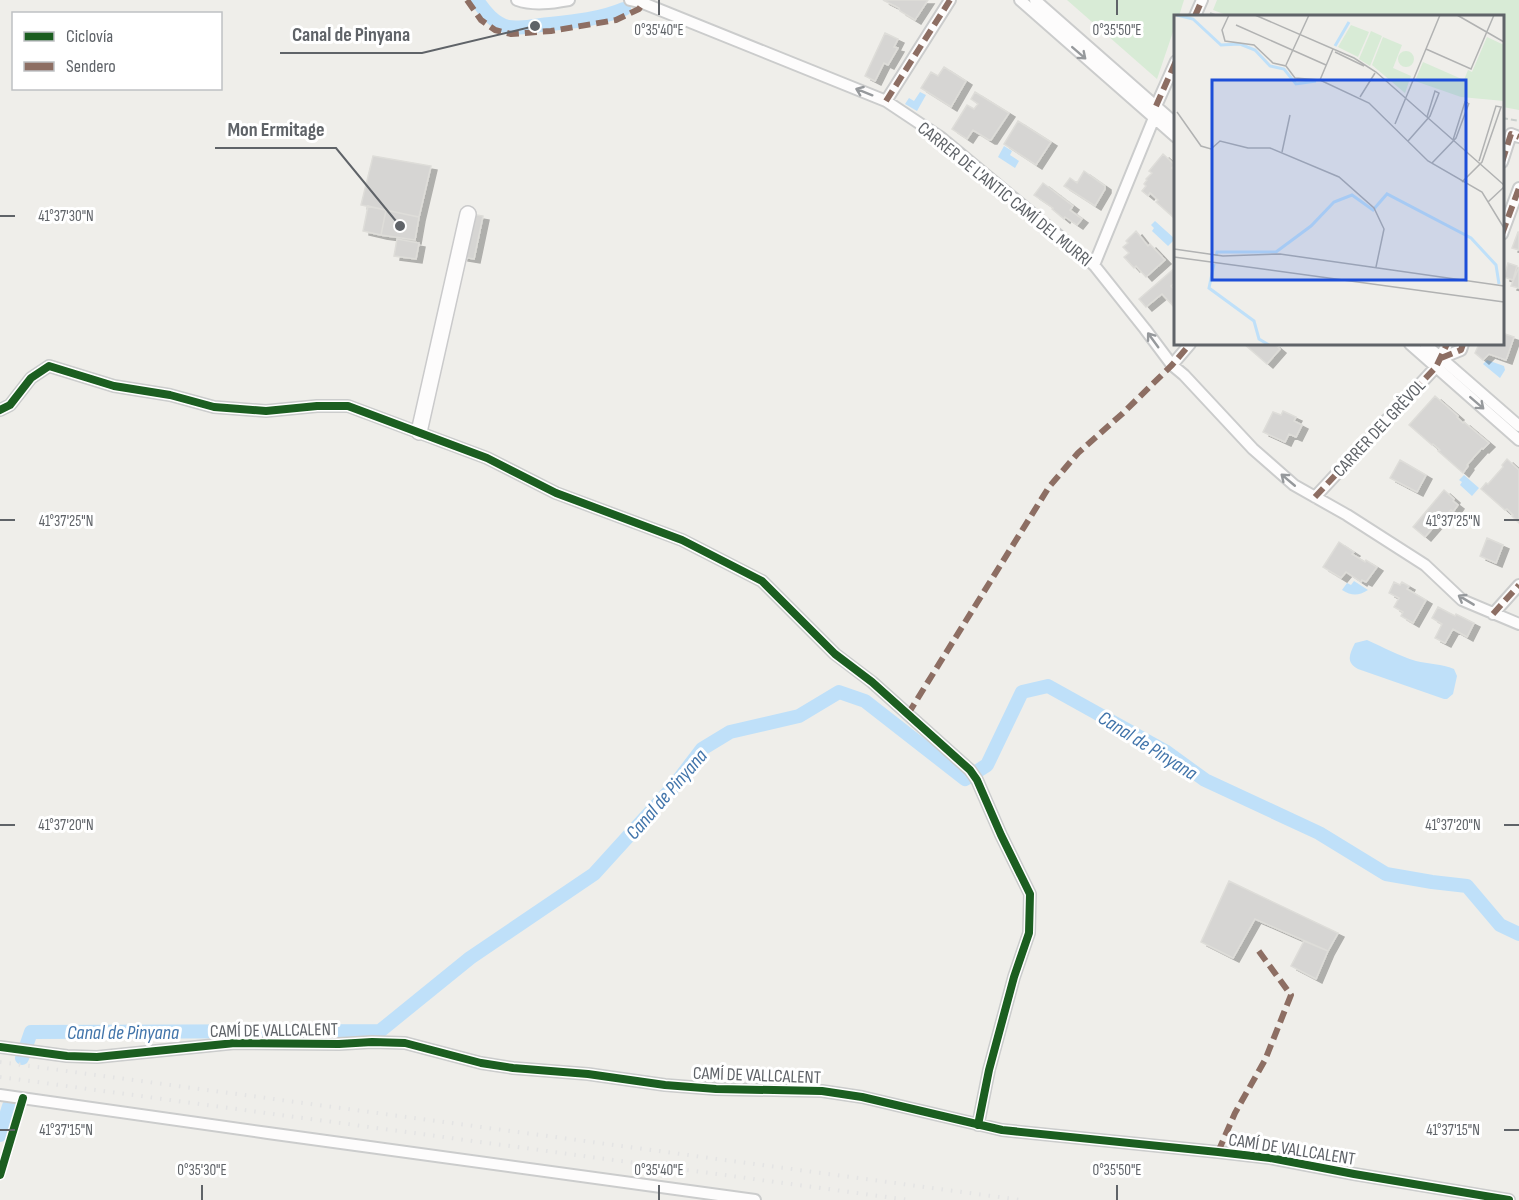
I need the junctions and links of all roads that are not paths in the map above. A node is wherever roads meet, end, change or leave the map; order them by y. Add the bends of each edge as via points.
1 (517, 0) edge
2 (569, 0) edge
3 (630, 0) edge
4 (950, 0) edge
5 (1020, 0) edge
6 (1035, 0) edge
7 (1202, 0) edge
8 (644, 2) edge
9 (1195, 15) edge
10 (1174, 66) edge
11 (886, 101) junction
12 (1156, 106) junction
13 (1154, 118) junction
14 (1174, 122) edge
15 (1174, 135) edge
16 (1519, 136) edge
17 (1504, 158) edge
18 (1519, 188) edge
19 (468, 214) dead end
20 (1504, 231) edge
21 (1094, 266) junction
22 (1189, 345) edge
23 (1412, 345) edge
24 (1426, 345) edge
25 (1446, 345) edge
26 (1463, 345) edge
27 (1438, 362) junction
28 (1172, 365) junction
29 (0, 410) edge
30 (1519, 426) edge
31 (419, 432) junction
32 (1519, 440) edge
33 (1315, 497) junction
34 (1519, 585) edge
35 (1493, 614) junction
36 (1519, 624) edge
37 (0, 1047) edge
38 (0, 1095) edge
39 (978, 1125) junction
40 (755, 1200) edge
41 (1509, 1200) edge

1 - 2 street via 542,4
3 - 8 street, CARRER DE L'ANTIC CAMÍ DEL MURRI
4 - 11 street
5 -> 13 street
6 - 12 street
7 - 9 street
11 -> 8 street, CARRER DE L'ANTIC CAMÍ DEL MURRI
10 - 12 street
11 - 21 street, CARRER DE L'ANTIC CAMÍ DEL MURRI via 940,137
12 - 13 street
12 - 14 street
13 - 15 street
13 - 21 street
16 - 17 street via 1511,134
18 - 20 street
19 - 31 street
28 -> 21 street, CARRER DE L'ANTIC CAMÍ DEL MURRI
22 - 28 street
23 - 27 street
24 - 27 street
25 - 27 street, CARRER DEL GRÈVOL
26 - 27 street, CARRER DEL GRÈVOL via 1461,350
27 - 30 street
27 -> 32 street
27 - 33 street, CARRER DEL GRÈVOL
33 -> 28 street, CARRER DE L'ANTIC CAMÍ DEL MURRI via 1294,485 1252,449
29 - 31 street via 10,405 31,378 49,366 114,386 214,407 266,411 348,406
31 - 39 street via 487,458 556,493 682,540 762,580 835,654 970,770 1030,894 1029,933 1002,1018
35 -> 33 street, CARRER DE L'ANTIC CAMÍ DEL MURRI via 1462,600 1425,565
34 - 35 street
35 - 36 street, CARRER DE L'ANTIC CAMÍ DEL MURRI
37 - 39 street, CAMÍ DE VALLCALENT via 98,1057 235,1043 405,1043 513,1068 665,1085 862,1097
38 - 40 street
39 - 41 street, CAMÍ DE VALLCALENT via 1270,1158

